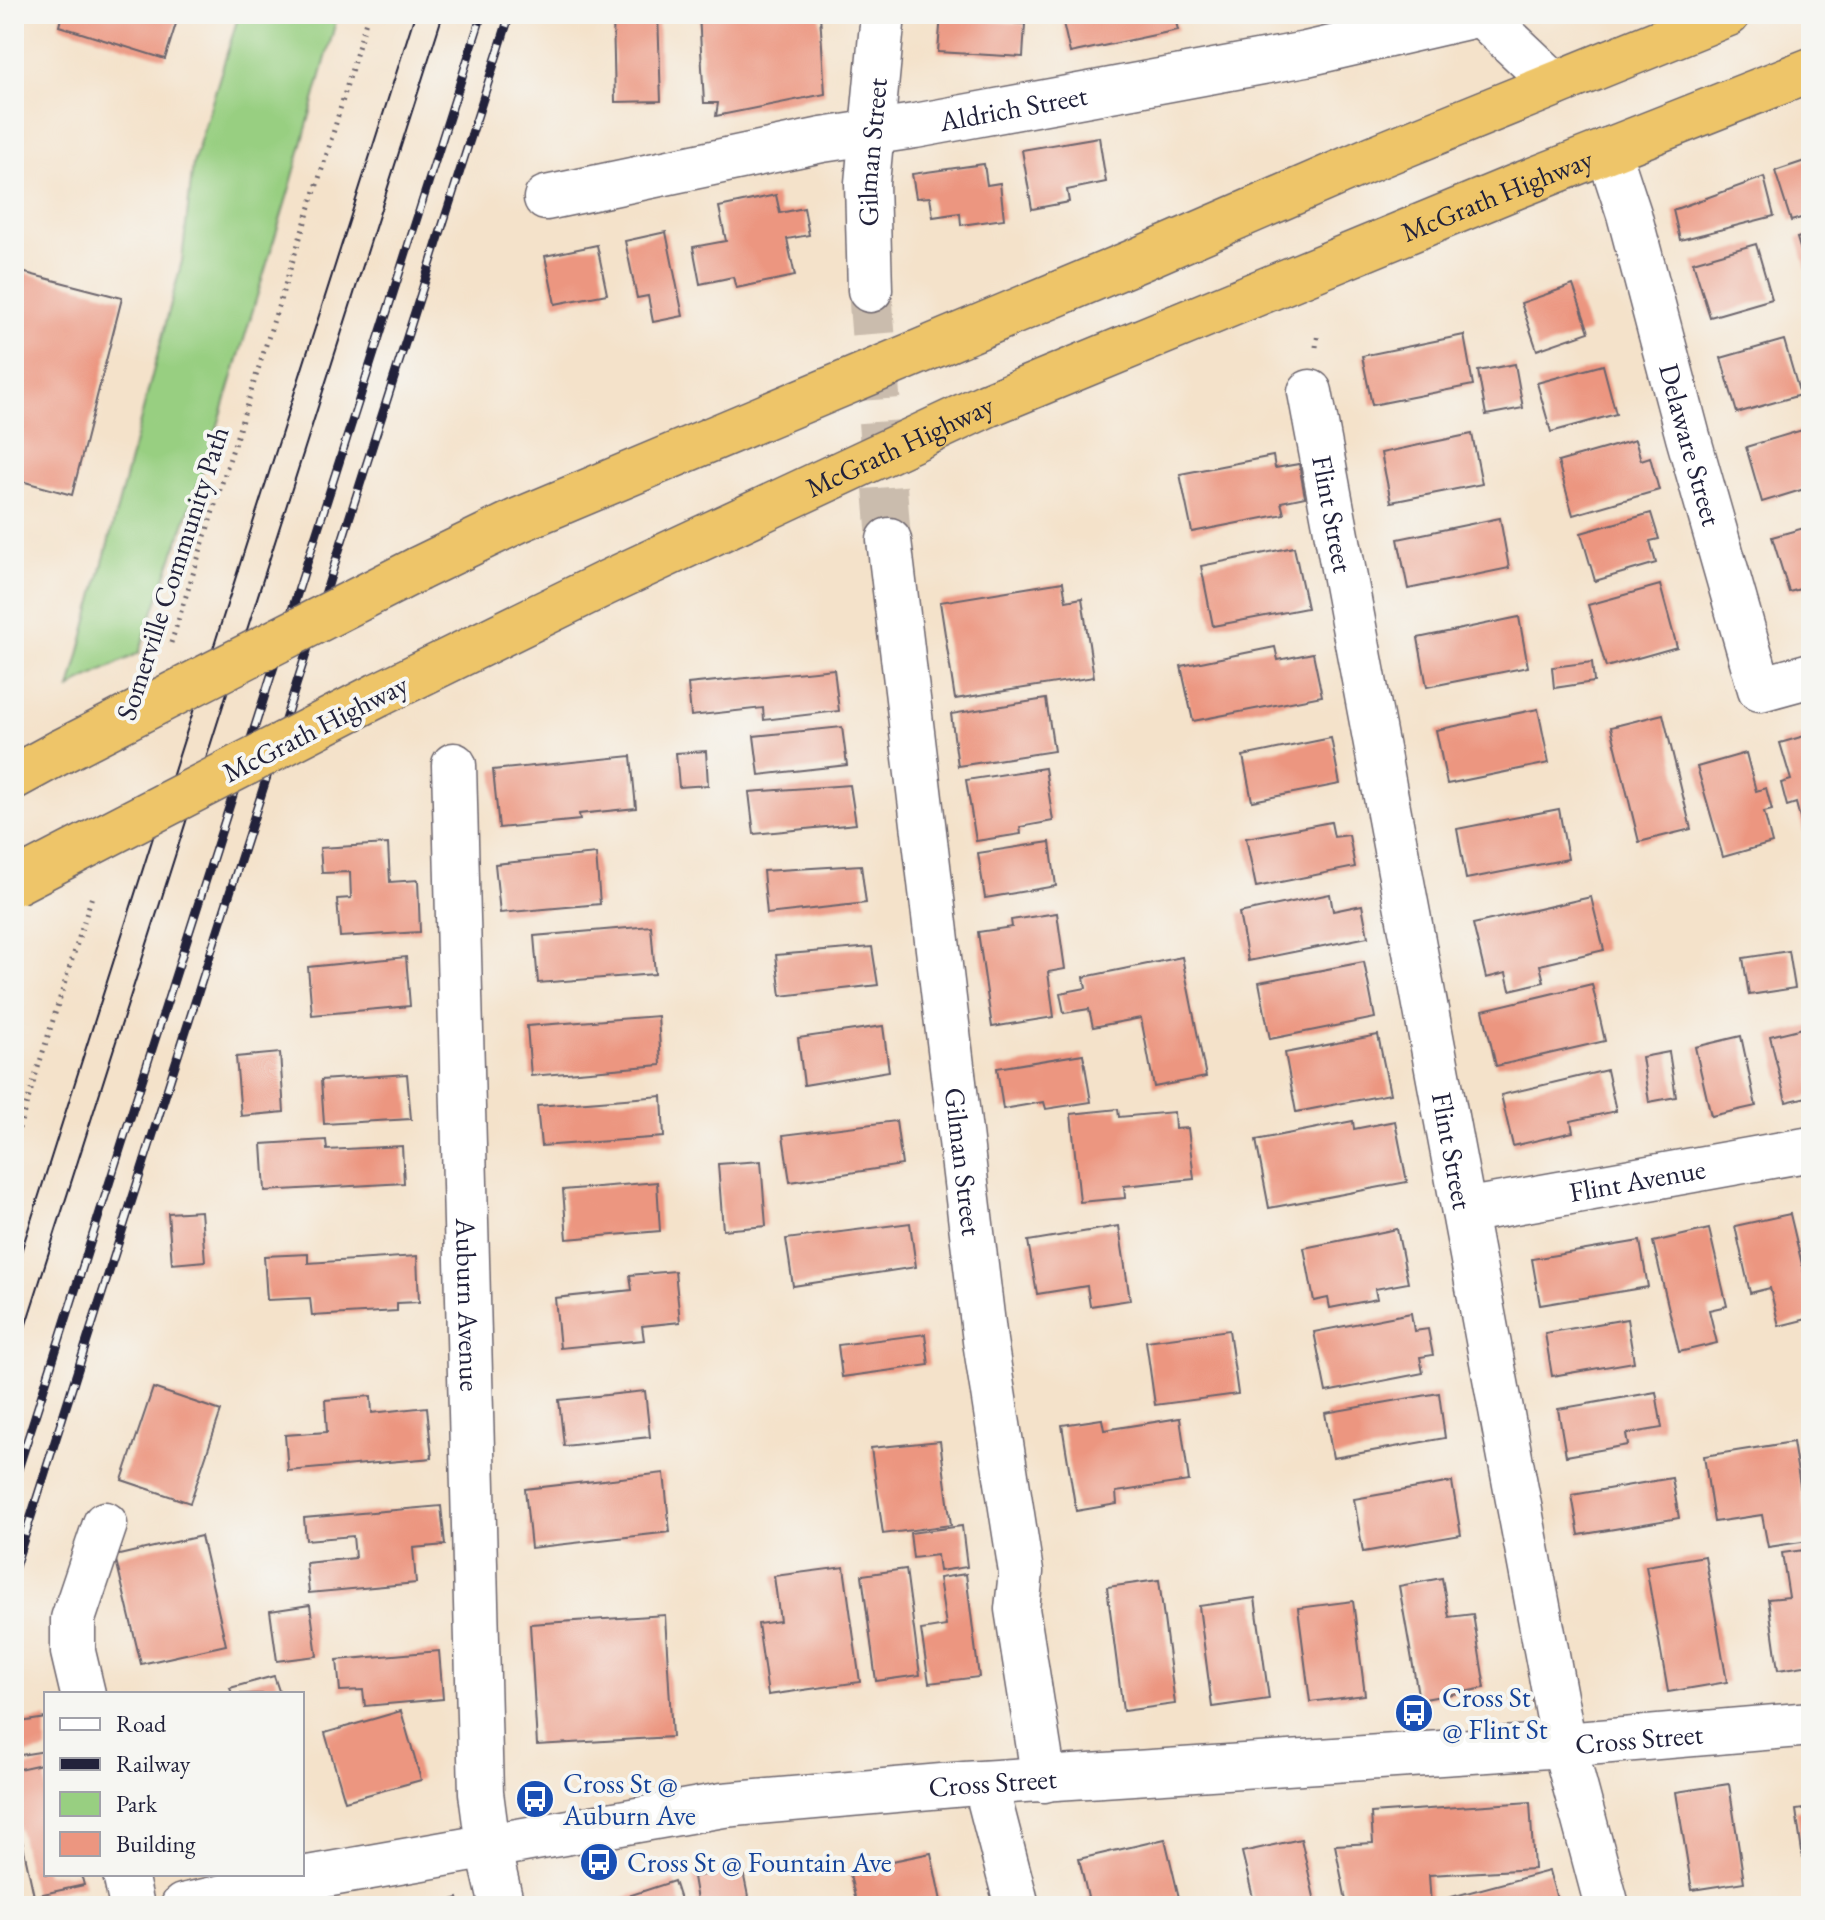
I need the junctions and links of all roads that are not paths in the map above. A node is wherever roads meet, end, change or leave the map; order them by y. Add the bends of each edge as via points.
1 (883, 14) edge
2 (1480, 14) edge
3 (1728, 14) edge
4 (1811, 70) edge
5 (1555, 84) junction
6 (874, 132) junction
7 (1608, 150) junction
8 (546, 198) dead end
9 (870, 290) tunnel mouth
10 (1310, 392) dead end
11 (889, 540) tunnel mouth
12 (1811, 675) edge
13 (454, 765) dead end
14 (14, 777) edge
15 (14, 883) edge
16 (1811, 1149) edge
17 (1464, 1211) junction
18 (105, 1524) dead end
19 (83, 1692) edge
20 (1811, 1724) edge
21 (1564, 1745) junction
22 (1044, 1780) junction
23 (985, 1783) junction
24 (488, 1846) junction
25 (125, 1876) edge
26 (132, 1906) edge
27 (183, 1906) edge
28 (502, 1906) edge
29 (1017, 1906) edge
30 (1607, 1906) edge

1 - 6 street, Gilman Street
2 - 5 street
2 - 6 street, Aldrich Street via 1306,54
3 - 5 highway
4 - 7 highway, McGrath Highway
5 - 14 highway, bridge via 517,521
6 - 8 street, Aldrich Street
6 - 9 street, Gilman Street via 867,183
7 - 12 street, Delaware Street via 1760,689
7 - 15 highway, McGrath Highway, bridge via 987,405 378,695
10 - 17 street, Flint Street
11 - 22 street, Gilman Street via 983,1326 1021,1572 1017,1609
13 - 24 street, Auburn Avenue via 481,1793
16 - 17 street, Flint Avenue
17 - 21 street, Flint Street
18 - 19 street via 73,1619 73,1652
20 - 21 street, Cross Street
21 - 22 street, Cross Street
21 - 30 street, Flint Street
22 - 23 street, Cross Street
23 - 24 street, Cross Street via 723,1805
23 - 29 street
24 - 27 street, Cross Street
24 - 28 street, Auburn Avenue
25 - 26 street

